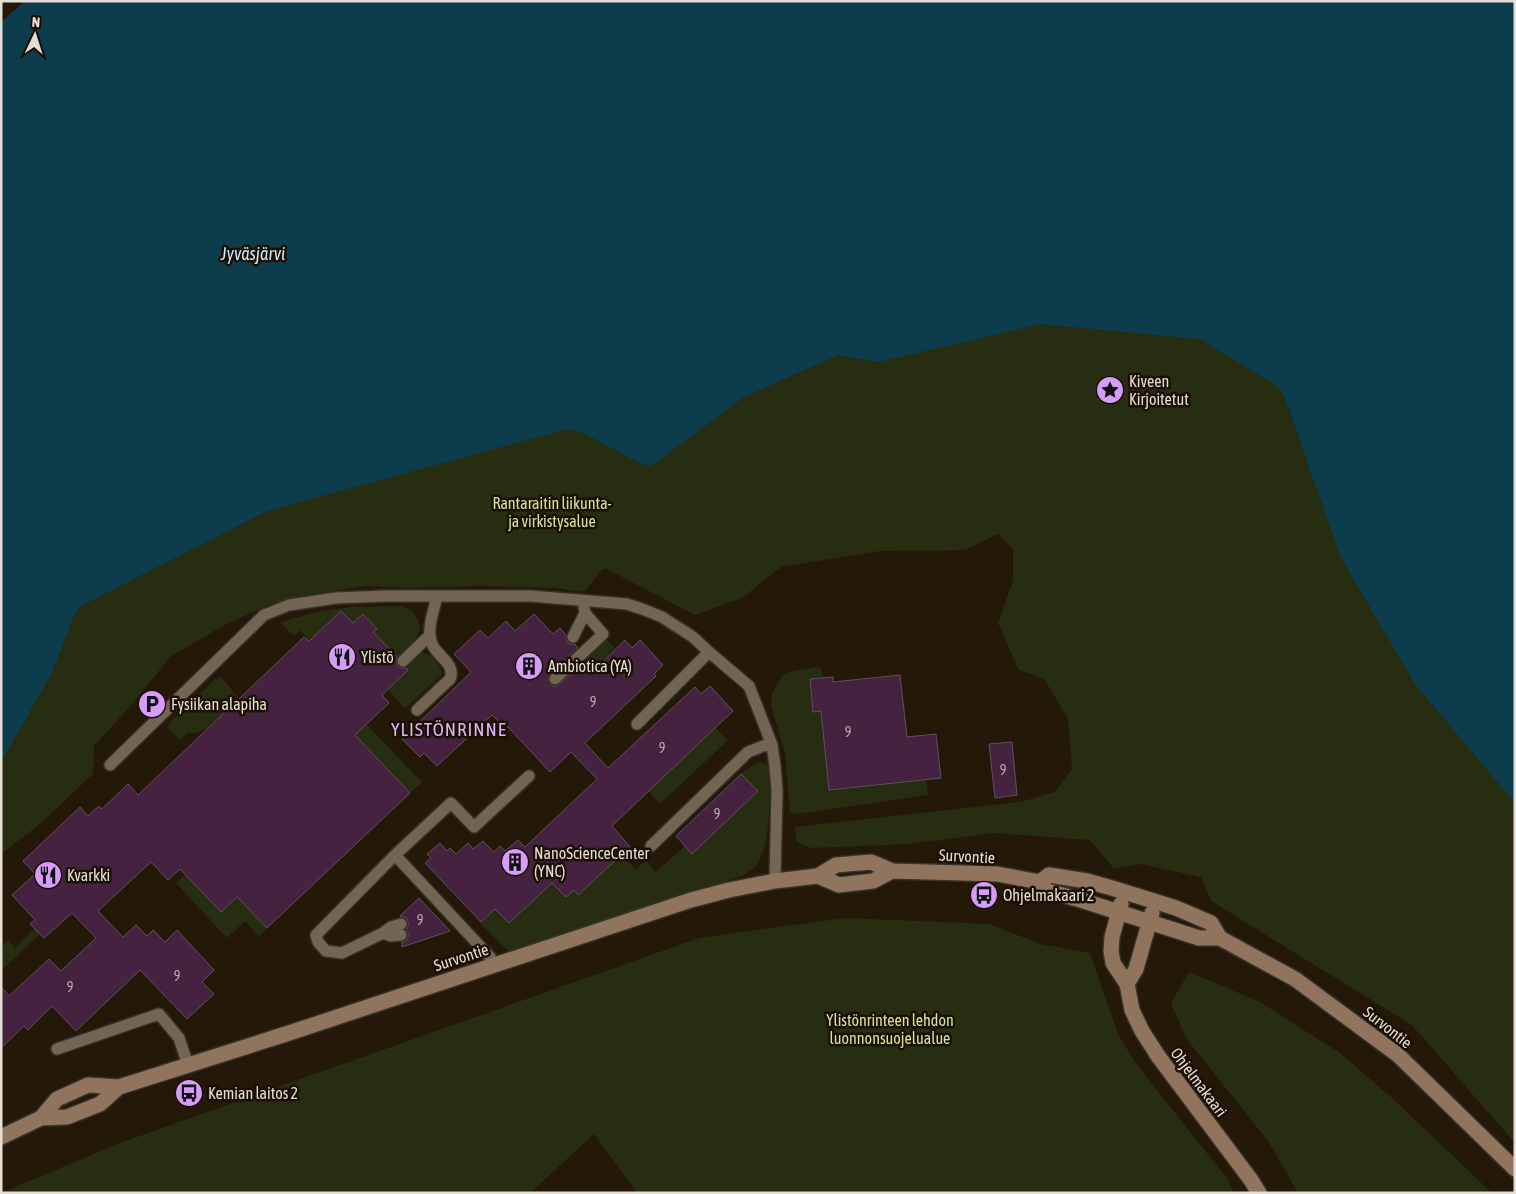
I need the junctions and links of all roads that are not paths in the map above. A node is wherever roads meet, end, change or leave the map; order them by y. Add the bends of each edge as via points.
1 (437, 596) junction
2 (583, 600) junction
3 (585, 613) junction
4 (428, 637) junction
5 (573, 637) dead end
6 (709, 652) junction
7 (403, 661) dead end
8 (555, 679) dead end
9 (417, 710) dead end
10 (638, 724) dead end
11 (772, 745) junction
12 (110, 765) dead end
13 (529, 776) dead end
14 (651, 846) dead end
15 (395, 855) junction
16 (775, 881) junction
17 (1040, 882) junction
18 (1124, 892) junction
19 (1155, 902) junction
20 (1118, 912) junction
21 (1150, 922) junction
22 (401, 930) dead end
23 (1220, 938) junction
24 (493, 965) junction
25 (1127, 984) junction
26 (56, 1049) dead end
27 (188, 1065) junction
28 (119, 1087) junction
29 (41, 1118) junction
30 (1, 1137) edge
31 (1515, 1169) edge
32 (1259, 1193) edge

1 - 2 lane via 530,596
1 - 4 lane
1 - 12 lane via 336,598 289,605 264,615
2 - 3 lane
2 - 6 lane via 628,604 662,617 694,637
3 - 5 lane
3 - 8 lane via 603,634
4 - 7 lane
4 - 9 lane via 452,674
6 - 10 lane
6 - 11 lane via 749,686
11 - 14 lane via 748,752
11 - 16 lane via 777,790
13 - 15 lane via 474,827 451,803
15 - 22 lane via 316,935 326,951 342,953 391,927
15 - 24 lane via 490,957
16 - 17 main road, Survontie via 818,876 836,865 871,862 892,871 997,874
16 - 24 main road, Survontie via 691,900
17 - 18 main road, Survontie via 1049,876 1087,881
17 - 20 main road, Survontie via 1047,890
18 - 19 main road, Survontie
18 - 20 main road, Ohjelmakaari
19 - 21 main road
19 - 23 main road, Survontie via 1211,923
20 - 21 main road, Survontie
20 - 25 main road, Ohjelmakaari via 1110,951 1112,963
21 - 23 main road, Survontie via 1199,938
21 - 25 main road via 1136,969
23 - 31 main road, Survontie via 1295,979 1398,1055
24 - 27 main road, Survontie
25 - 32 main road, Ohjelmakaari via 1132,1010 1142,1031
26 - 27 lane via 159,1014 179,1038
27 - 28 main road, Survontie
28 - 29 main road, Survontie via 104,1102 86,1110 62,1118
28 - 29 main road, Survontie via 88,1085 57,1099
29 - 30 main road, Survontie

